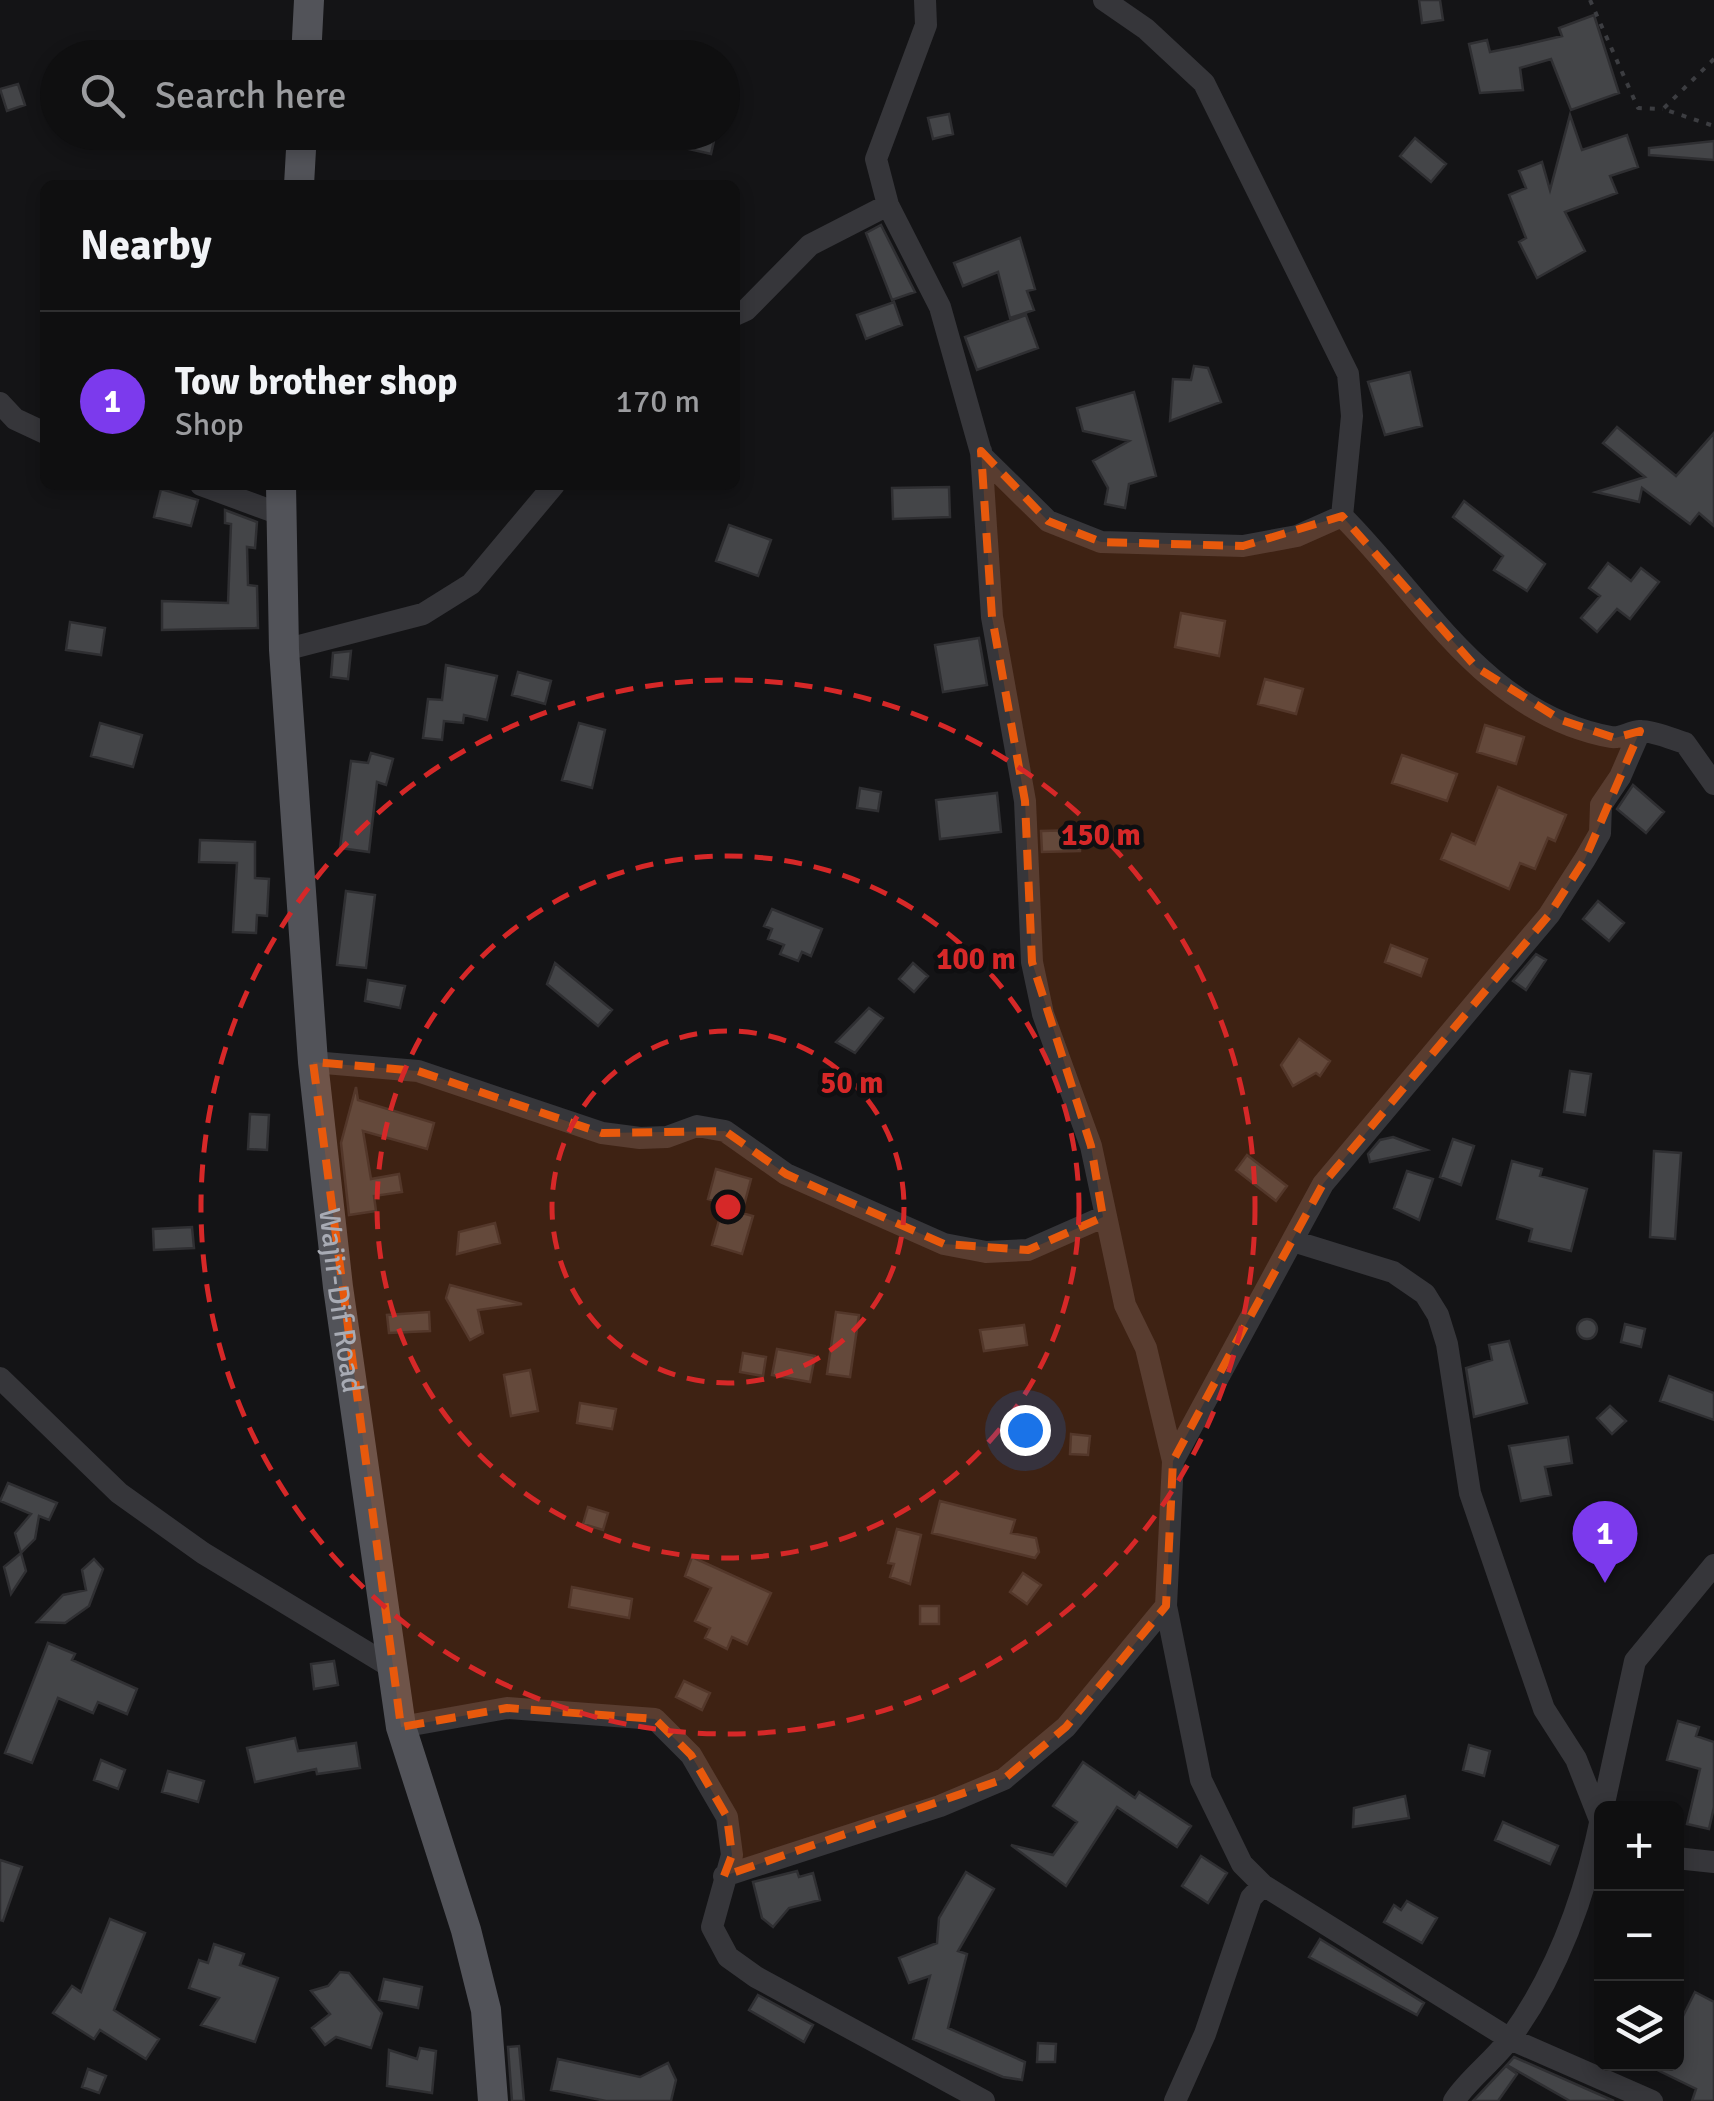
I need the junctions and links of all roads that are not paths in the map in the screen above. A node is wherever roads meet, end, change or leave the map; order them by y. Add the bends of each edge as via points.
1 (309, 0) edge
2 (925, 0) edge
3 (1104, 0) edge
4 (307, 40) edge
5 (301, 150) edge
6 (298, 180) edge
7 (888, 204) junction
8 (740, 312) edge
9 (0, 403) edge
10 (40, 431) edge
11 (981, 451) junction
12 (228, 490) edge
13 (550, 490) edge
14 (280, 500) edge
15 (1342, 516) junction
16 (284, 650) junction
17 (1640, 731) junction
18 (1714, 784) edge
19 (314, 1062) junction
20 (1103, 1216) junction
21 (1292, 1241) junction
22 (0, 1378) edge
23 (1174, 1461) junction
24 (1714, 1565) edge
25 (1166, 1606) junction
26 (396, 1670) junction
27 (401, 1726) junction
28 (1595, 1801) edge
29 (1604, 1801) edge
30 (1684, 1859) edge
31 (1714, 1862) edge
32 (1594, 1867) edge
33 (724, 1876) junction
34 (1264, 1885) junction
35 (1510, 2040) junction
36 (493, 2101) edge
37 (984, 2101) edge
38 (1175, 2101) edge
39 (1454, 2101) edge
40 (1652, 2101) edge

1 - 4 main road
2 - 7 street via 926,25 879,143 879,178
3 - 15 street via 1204,83 1348,374 1352,416
5 - 6 main road
7 - 8 street via 810,246
7 - 11 street via 940,307
9 - 10 street
11 - 15 street via 1048,521 1101,542 1243,546 1296,536
11 - 20 street via 992,617 1025,801 1032,962 1091,1146
12 - 14 street
13 - 16 street via 470,584 422,614
14 - 16 main road, Wajir-Dif Road
15 - 17 street via 1476,667 1561,720 1615,738
16 - 19 main road, Wajir-Dif Road
17 - 18 street via 1685,742
17 - 21 street via 1601,805 1600,833 1548,915 1323,1184
19 - 20 street via 418,1071 602,1133 640,1138 697,1126 725,1131 786,1174 944,1244 1028,1250
19 - 26 main road, Wajir-Dif Road via 338,1288
20 - 23 street
21 - 23 street
21 - 28 street via 1393,1272 1425,1294 1438,1315 1470,1493 1544,1709
22 - 26 street via 119,1494
23 - 25 street
24 - 29 street via 1635,1660
25 - 33 street via 1066,1727 1004,1779
25 - 34 street via 1201,1780 1242,1864
26 - 27 main road, Wajir-Dif Road
27 - 33 street via 507,1708 655,1719 692,1754 727,1817 732,1855
27 - 36 main road, Wajir-Dif Road via 486,2010
30 - 31 street
32 - 35 street via 1563,1946
33 - 37 street via 712,1927 728,1957
34 - 35 street
34 - 38 street via 1250,1898
35 - 39 street
35 - 40 street

